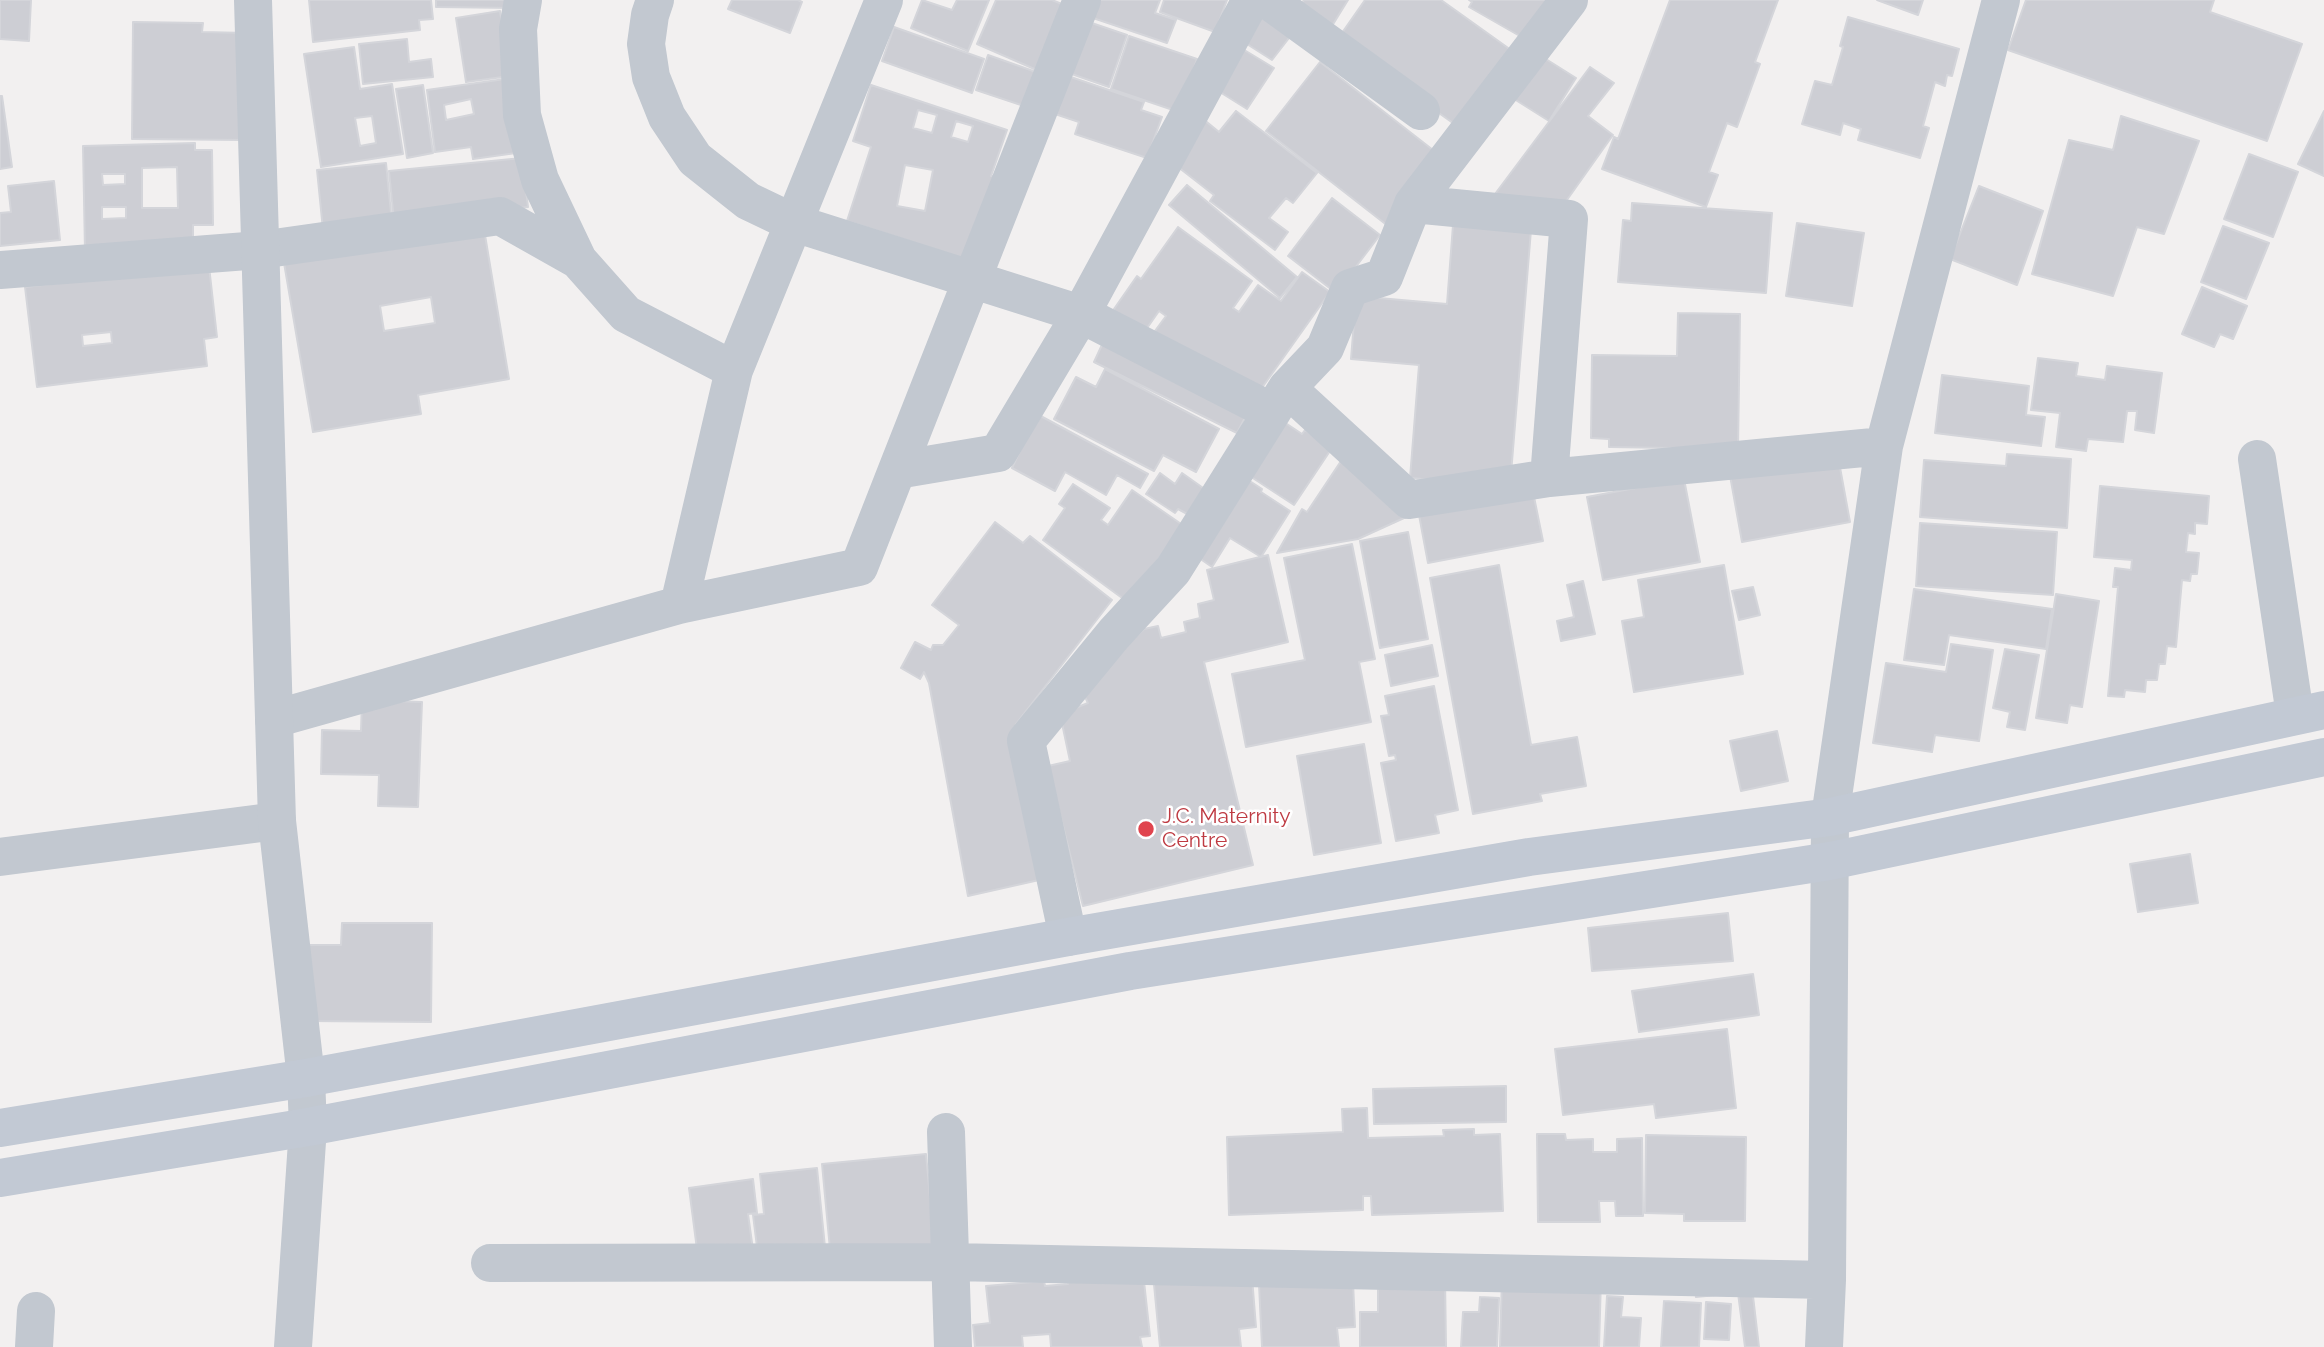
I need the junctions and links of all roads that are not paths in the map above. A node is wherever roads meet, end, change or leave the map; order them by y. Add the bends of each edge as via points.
1 (253, 0) edge
2 (523, 0) edge
3 (884, 0) edge
4 (1082, 0) edge
5 (1251, 0) edge
6 (1268, 0) edge
7 (1569, 0) edge
8 (2001, 0) edge
9 (647, 5) edge
10 (1421, 111) dead end
11 (1413, 204) junction
12 (794, 223) junction
13 (260, 250) junction
14 (578, 260) junction
15 (0, 270) edge
16 (972, 278) junction
17 (1081, 314) junction
18 (734, 370) junction
19 (1279, 400) junction
20 (1884, 446) junction
21 (2257, 459) dead end
22 (897, 470) junction
23 (1549, 478) junction
24 (679, 605) junction
25 (2310, 712) edge
26 (274, 719) junction
27 (2324, 757) edge
28 (1830, 817) junction
29 (277, 821) junction
30 (0, 857) edge
31 (1830, 861) junction
32 (1068, 937) junction
33 (306, 1078) junction
34 (308, 1127) junction
35 (0, 1128) edge
36 (946, 1132) dead end
37 (0, 1178) edge
38 (951, 1262) junction
39 (491, 1263) dead end
40 (1826, 1280) junction
41 (293, 1347) edge
42 (953, 1347) edge
43 (1824, 1347) edge

1 - 13 street
2 - 14 street via 518,29 522,115 540,180
3 - 12 street
4 - 16 street
5 - 17 street
6 - 10 street
7 - 11 street
8 - 20 street
9 - 12 street via 651,77 667,117 695,159 748,201
11 - 19 street via 1384,277 1350,288 1325,348
11 - 23 street via 1569,219
12 - 16 street
12 - 18 street
13 - 14 street via 500,216
13 - 15 street
13 - 26 street
14 - 18 street via 626,314
16 - 17 street
16 - 22 street
17 - 19 street
17 - 22 street via 998,453
18 - 24 street
19 - 23 street via 1409,500
19 - 32 street via 1173,570 1026,741
20 - 23 street
20 - 28 street
21 - 25 street
22 - 24 street via 859,567
24 - 26 street
25 - 28 main road
26 - 29 street
27 - 31 main road
28 - 31 street
28 - 32 main road via 1529,857
29 - 30 street
29 - 33 street
31 - 34 main road via 1130,971
31 - 40 street
32 - 33 main road
33 - 34 street
33 - 35 main road
34 - 37 main road
34 - 41 street
36 - 38 street
38 - 39 street
38 - 40 street
38 - 42 street
40 - 43 street

